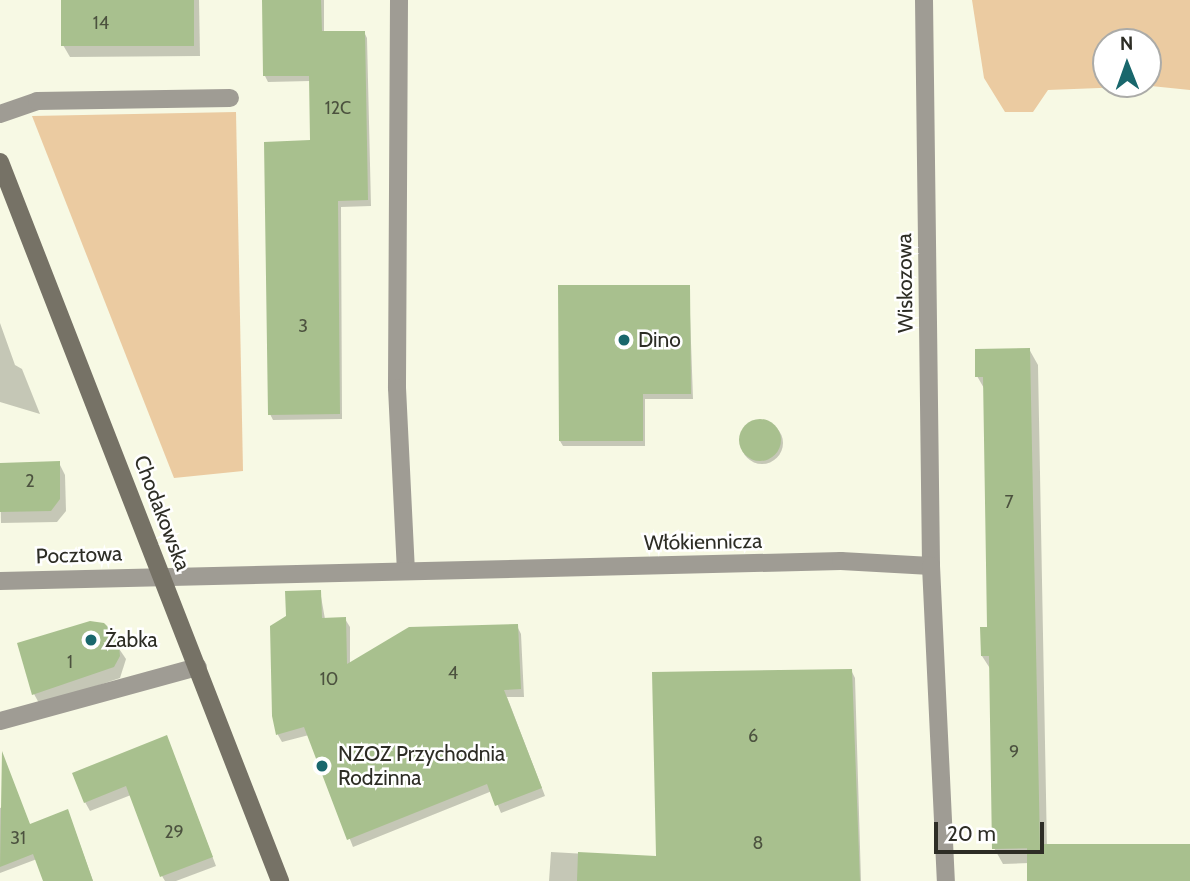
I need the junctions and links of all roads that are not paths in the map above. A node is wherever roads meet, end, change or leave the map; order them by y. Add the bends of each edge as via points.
1 (399, 0) edge
2 (924, 0) edge
3 (230, 97) dead end
4 (0, 114) edge
5 (0, 162) edge
6 (931, 566) junction
7 (406, 571) junction
8 (161, 574) junction
9 (0, 581) edge
10 (198, 667) junction
11 (0, 721) edge
12 (280, 881) edge
13 (946, 881) edge

1 - 7 street via 397,388
2 - 6 street, Wiskozowa
3 - 4 street via 37,102
5 - 8 main road, Chodakowska
6 - 7 street, Włókiennicza via 841,561
6 - 13 street
7 - 8 street, Włókiennicza
8 - 9 street, Pocztowa
8 - 10 main road, Chodakowska
10 - 11 street
10 - 12 main road, Chodakowska

